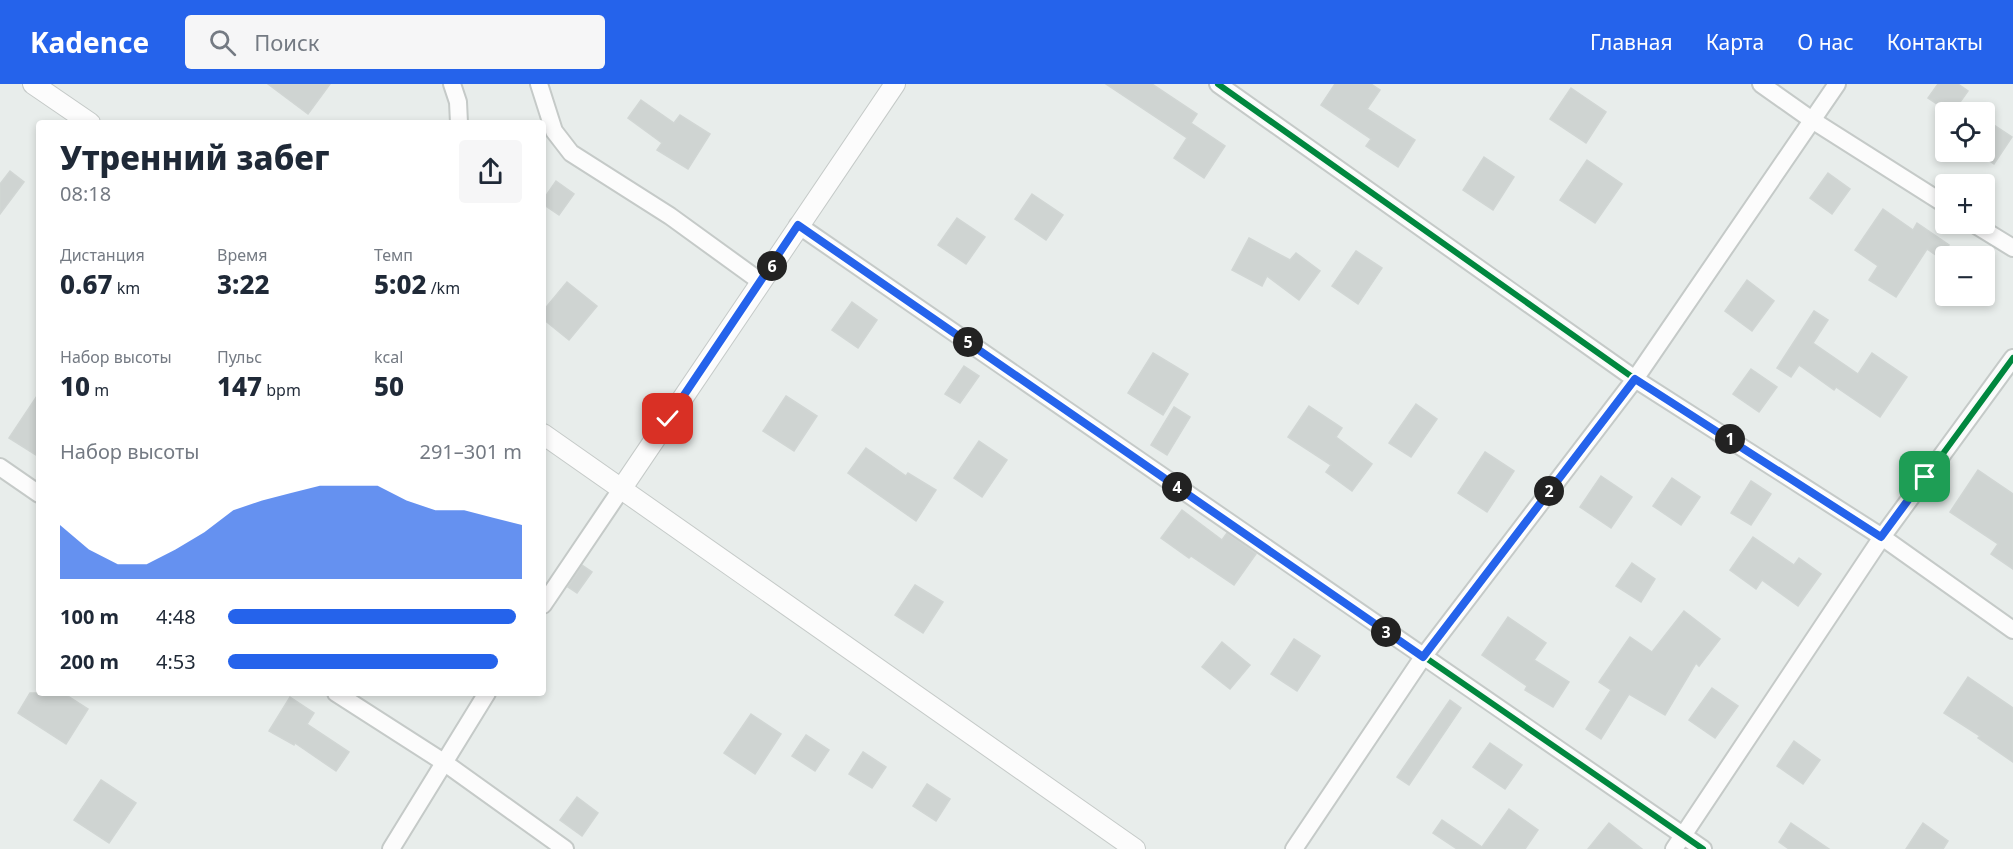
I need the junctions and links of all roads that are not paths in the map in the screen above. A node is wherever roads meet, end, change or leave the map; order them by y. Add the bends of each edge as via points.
1 (33, 84) edge
2 (452, 84) edge
3 (539, 84) edge
4 (895, 84) edge
5 (1218, 84) edge
6 (1761, 84) edge
7 (1837, 84) edge
8 (86, 120) edge
9 (459, 120) edge
10 (1812, 120) junction
11 (1935, 198) edge
12 (798, 225) junction
13 (1990, 234) edge
14 (2013, 248) edge
15 (761, 282) junction
16 (2013, 358) edge
17 (1635, 379) junction
18 (546, 436) edge
19 (0, 467) edge
20 (622, 488) junction
21 (36, 492) edge
22 (1881, 537) junction
23 (546, 601) edge
24 (2013, 630) edge
25 (1423, 657) junction
26 (341, 696) edge
27 (485, 696) edge
28 (445, 763) junction
29 (1679, 842) edge
30 (391, 849) edge
31 (565, 849) edge
32 (1135, 849) edge
33 (1294, 849) edge
34 (1703, 849) edge

1 - 8 street
2 - 9 street
3 - 15 street via 554,131 571,153 670,216
4 - 12 street
5 - 17 street
6 - 10 street
7 - 10 street
10 - 11 street
10 - 17 street
12 - 15 street
12 - 25 street
13 - 14 street
15 - 20 street
16 - 22 street
17 - 22 street
17 - 25 street
18 - 20 street
19 - 21 street
20 - 23 street
20 - 32 street
22 - 24 street
22 - 29 street
25 - 29 street
25 - 33 street
26 - 28 street
27 - 28 street
28 - 30 street
28 - 31 street
29 - 34 street

